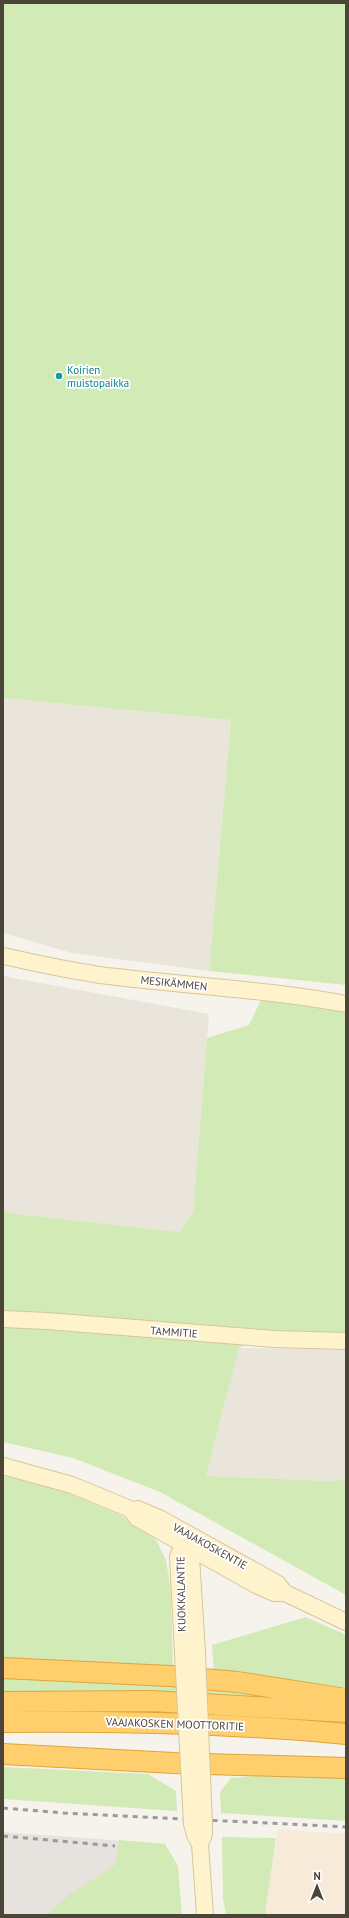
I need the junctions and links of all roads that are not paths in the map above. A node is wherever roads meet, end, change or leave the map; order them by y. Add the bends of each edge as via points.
1 (3, 956) edge
2 (346, 1004) edge
3 (3, 1319) edge
4 (346, 1341) edge
5 (3, 1466) edge
6 (190, 1544) junction
7 (346, 1622) edge
8 (3, 1668) edge
9 (346, 1699) edge
10 (3, 1702) edge
11 (346, 1712) edge
12 (3, 1722) edge
13 (346, 1734) edge
14 (3, 1754) edge
15 (195, 1764) junction
16 (342, 1768) edge
17 (205, 1915) edge

1 - 2 main road, MESIKÄMMEN via 114,977 292,995
3 - 4 main road, TAMMITIE via 274,1339
5 - 6 main road, VAAJAKOSKENTIE via 72,1485 130,1509 137,1518
6 - 7 main road, VAAJAKOSKENTIE via 256,1585 274,1593 285,1593
6 - 15 main road, KUOKKALANTIE, bridge via 190,1653
8 - 9 highway via 237,1682
10 - 11 highway, VAAJAKOSKEN MOOTTORITIE via 151,1701
12 - 13 highway, VAAJAKOSKEN MOOTTORITIE via 229,1725
14 - 15 highway
15 - 16 highway
15 - 17 main road, KUOKKALANTIE, bridge via 192,1824 194,1835 200,1844

